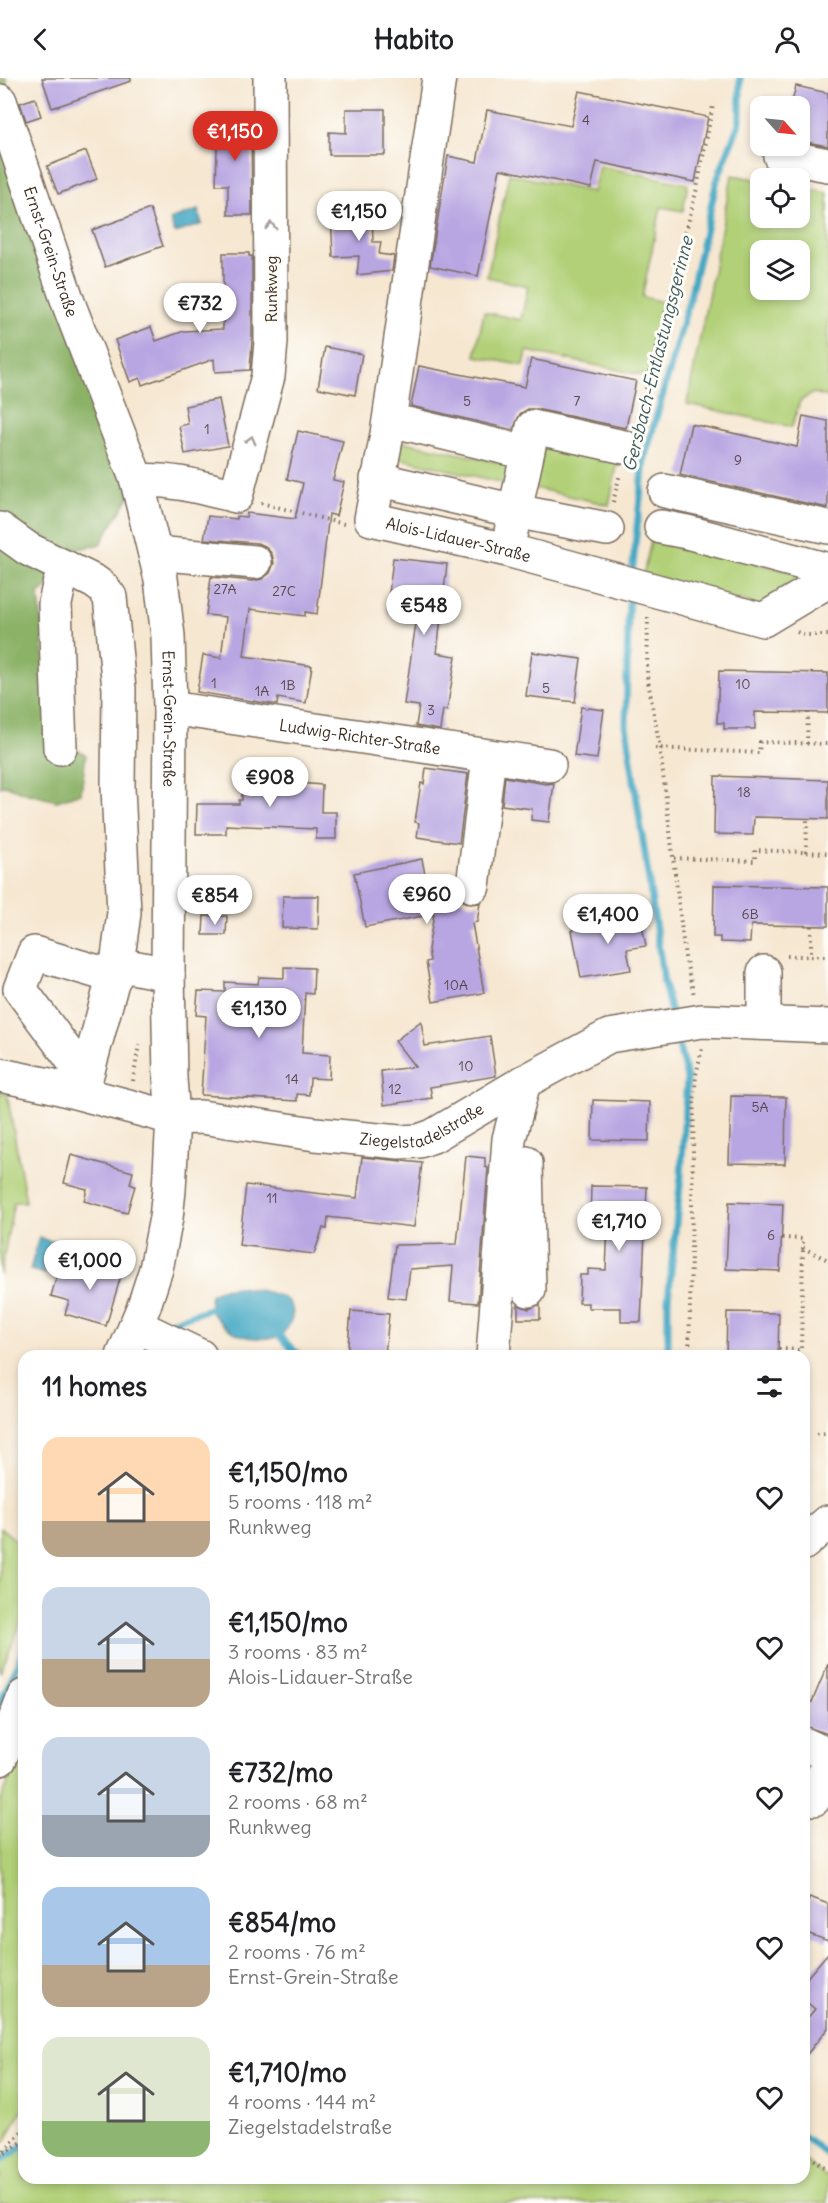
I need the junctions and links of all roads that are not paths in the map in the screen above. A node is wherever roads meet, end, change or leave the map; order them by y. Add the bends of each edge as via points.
1 (270, 78) edge
2 (439, 78) edge
3 (0, 101) edge
4 (780, 156) dead end
5 (828, 165) edge
6 (407, 424) dead end
7 (624, 447) road end
8 (527, 453) junction
9 (377, 479) junction
10 (137, 481) junction
11 (665, 491) dead end
12 (515, 511) junction
13 (661, 527) dead end
14 (828, 527) edge
15 (0, 529) edge
16 (607, 529) road end
17 (507, 550) junction
18 (155, 553) junction
19 (255, 562) dead end
20 (67, 568) junction
21 (828, 570) edge
22 (828, 581) edge
23 (170, 708) junction
24 (60, 748) dead end
25 (489, 757) junction
26 (549, 765) dead end
27 (473, 886) dead end
28 (116, 970) junction
29 (764, 972) dead end
30 (168, 974) junction
31 (764, 1023) junction
32 (828, 1026) edge
33 (0, 1075) edge
34 (524, 1082) junction
35 (86, 1087) junction
36 (172, 1118) junction
37 (529, 1290) dead end
38 (136, 1326) junction
39 (126, 1350) edge
40 (187, 1350) edge
41 (493, 1350) edge
42 (18, 1711) edge
43 (810, 1747) edge
44 (828, 1755) edge
45 (0, 1759) edge
46 (828, 1764) edge
47 (814, 1799) dead end

10 -> 1 street, Runkweg via 175,482 236,496 268,376 271,342
2 - 9 street, Alois-Lidauer-Straße via 387,434
3 - 10 street, Ernst-Grein-Straße via 69,305
4 - 5 street
6 - 8 street
7 - 8 street via 533,427
8 - 12 street
9 - 12 street
9 - 17 street, Alois-Lidauer-Straße via 371,519
10 - 18 street, Ernst-Grein-Straße
11 - 14 street
12 - 16 street
12 - 17 street
13 - 21 street
15 - 20 street via 28,549
17 - 22 street, Alois-Lidauer-Straße via 763,620
18 - 19 street
18 - 23 street, Ernst-Grein-Straße via 168,636
20 - 24 street via 55,604
20 - 28 street via 103,588 111,602 119,688 118,788 124,913
23 - 25 street, Ludwig-Richter-Straße
23 - 30 street, Ernst-Grein-Straße
25 - 26 street, Ludwig-Richter-Straße
25 - 27 street
28 - 30 street
28 - 35 street
28 - 35 street via 34,953 20,989
29 - 31 street
30 - 36 street, Ernst-Grein-Straße
31 - 32 street, Ziegelstadelstraße
31 - 34 street, Ziegelstadelstraße via 684,1024 609,1036
33 - 35 street, Ziegelstadelstraße
34 - 36 street, Ziegelstadelstraße via 419,1141 315,1134 201,1117
34 - 37 street
34 - 41 street via 509,1139
35 - 36 street, Ziegelstadelstraße
36 - 38 street, Ernst-Grein-Straße via 166,1218 156,1269
38 - 39 street, Ernst-Grein-Straße
38 - 40 street
42 - 45 street
43 - 44 street
46 - 47 street

